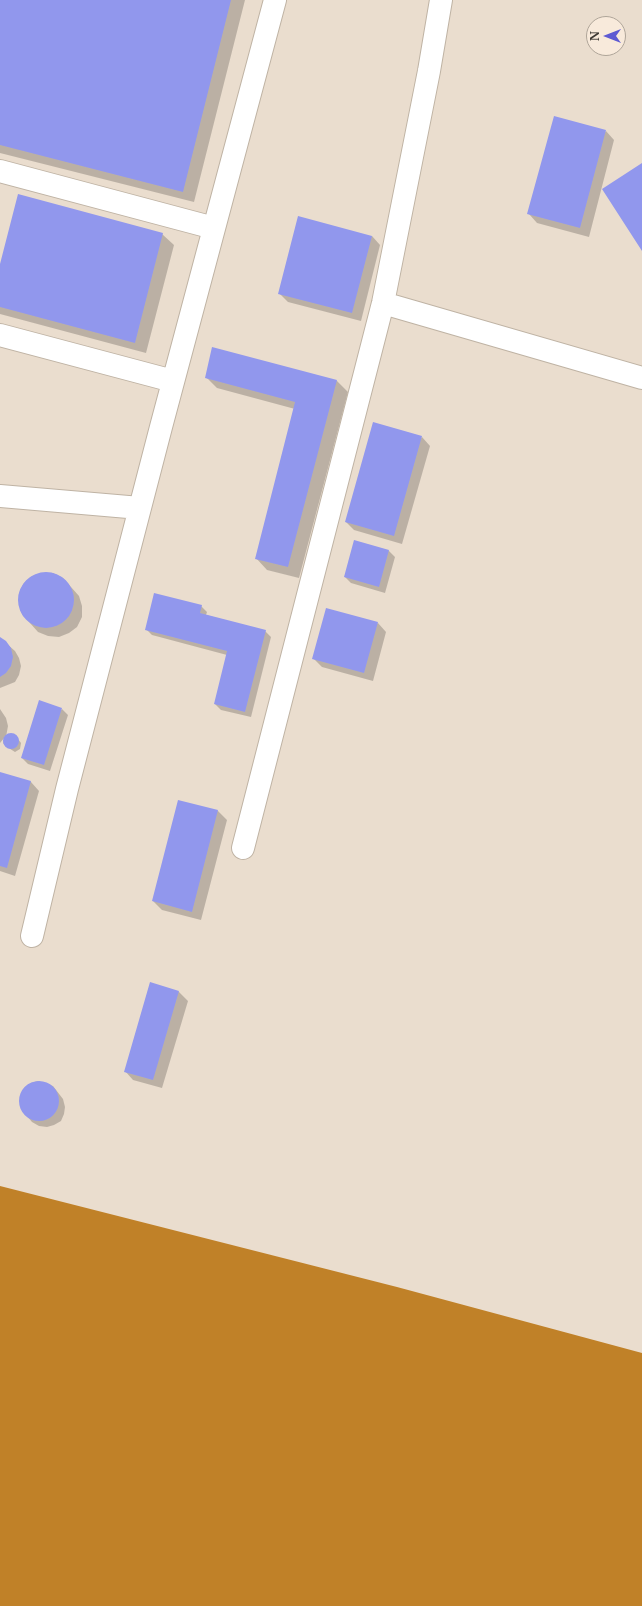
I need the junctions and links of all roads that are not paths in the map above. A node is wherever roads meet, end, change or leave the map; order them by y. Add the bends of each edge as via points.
1 (275, 0) edge
2 (441, 0) edge
3 (0, 172) edge
4 (214, 228) junction
5 (383, 303) junction
6 (0, 335) edge
7 (642, 378) edge
8 (173, 381) junction
9 (0, 496) edge
10 (140, 508) junction
11 (243, 848) dead end
12 (32, 936) dead end

1 - 4 lane
2 - 5 lane
3 - 4 lane
4 - 8 lane
5 - 7 lane
5 - 11 lane
6 - 8 lane
8 - 10 lane
9 - 10 lane
10 - 12 lane

